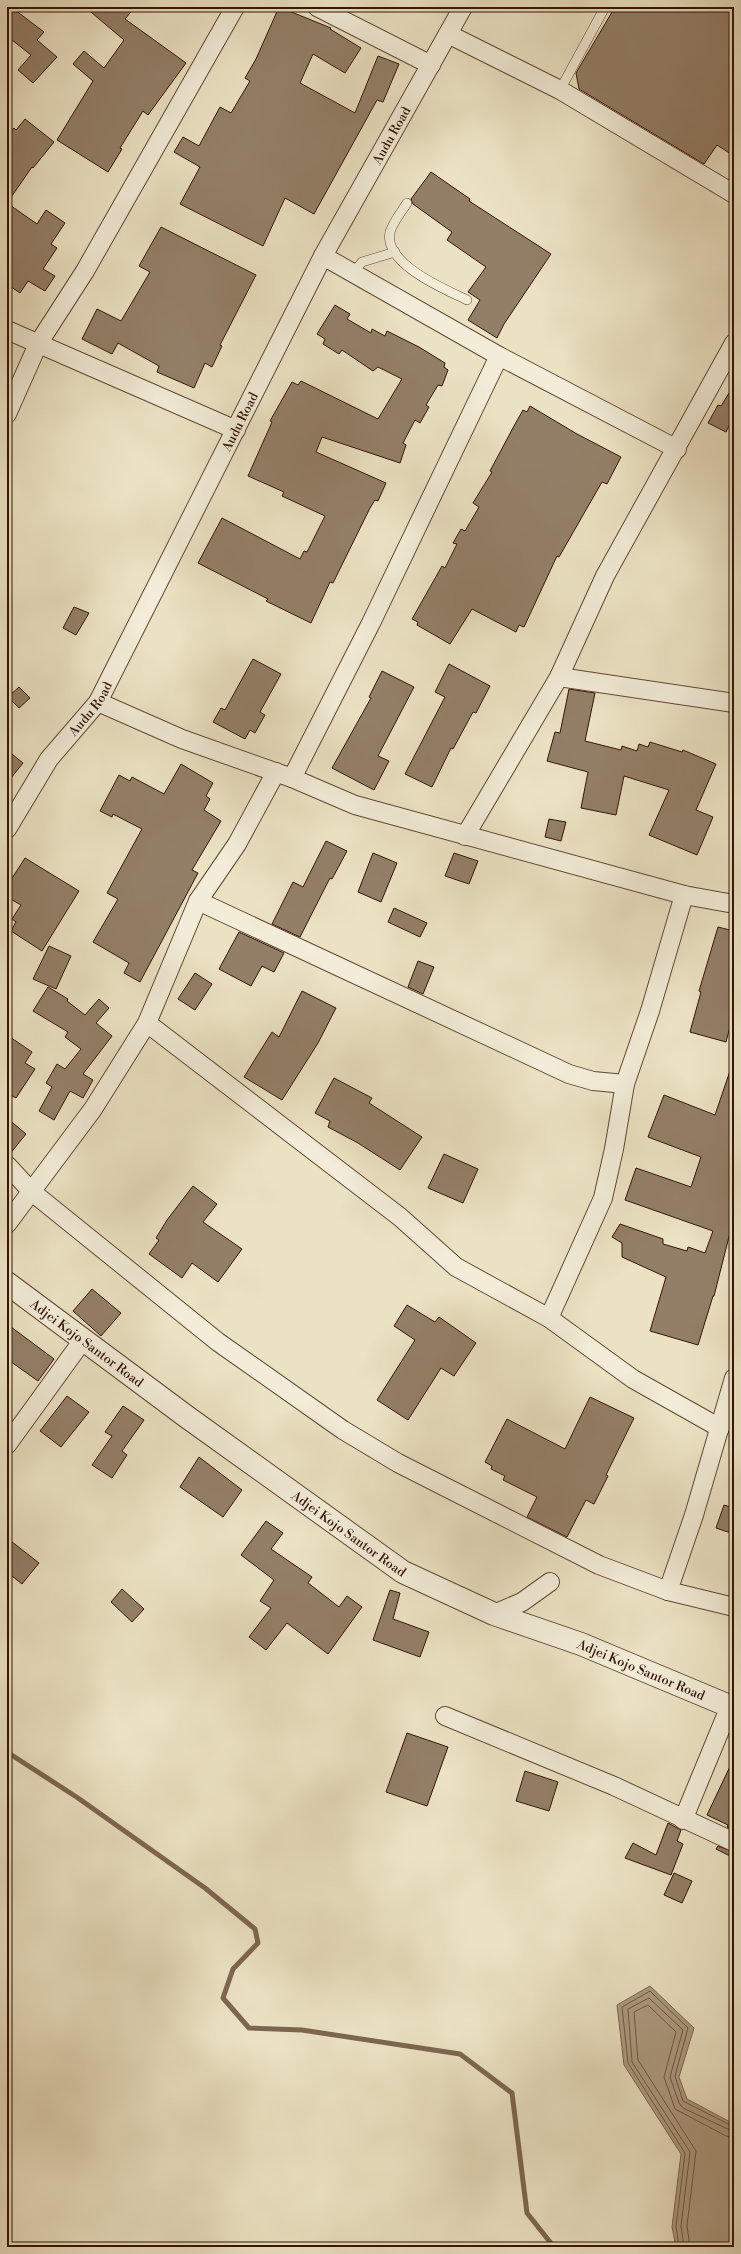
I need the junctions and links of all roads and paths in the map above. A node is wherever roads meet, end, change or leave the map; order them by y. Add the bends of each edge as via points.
1 (235, 7) edge
2 (317, 7) edge
3 (463, 7) edge
4 (605, 7) edge
5 (448, 34) junction
6 (431, 66) junction
7 (560, 90) junction
8 (734, 194) edge
9 (407, 203) dead end
10 (395, 252) junction
11 (323, 256) junction
12 (353, 273) junction
13 (467, 300) dead end
14 (7, 330) edge
15 (734, 343) edge
16 (38, 344) junction
17 (499, 356) junction
18 (7, 414) edge
19 (236, 430) junction
20 (677, 449) junction
21 (559, 677) junction
22 (98, 702) junction
23 (734, 703) edge
24 (284, 775) junction
25 (8, 823) edge
26 (465, 836) junction
27 (684, 895) junction
28 (198, 901) junction
29 (734, 904) edge
30 (147, 1023) junction
31 (625, 1084) junction
32 (7, 1165) edge
33 (32, 1192) junction
34 (7, 1224) edge
35 (7, 1283) edge
36 (548, 1318) junction
37 (83, 1340) junction
38 (734, 1378) edge
39 (720, 1428) junction
40 (7, 1446) edge
41 (550, 1582) dead end
42 (668, 1591) junction
43 (734, 1607) edge
44 (494, 1614) junction
45 (732, 1707) edge
46 (445, 1716) dead end
47 (683, 1820) junction
48 (734, 1842) edge

1 - 16 street via 85,271
2 - 6 street
3 - 5 street, Audu Road
4 - 7 lane
5 - 6 street, Audu Road
5 - 7 street
6 - 11 street, Audu Road
7 - 8 street
9 - 10 lane via 390,231 390,240
10 - 12 lane via 362,262
10 - 13 lane via 413,271
11 - 12 street
11 - 19 street, Audu Road
12 - 17 street
14 - 16 street
15 - 20 street
16 - 18 street
16 - 19 street
17 - 20 street
17 - 24 street via 371,623
19 - 22 street, Audu Road
20 - 21 street via 605,576
21 - 23 street
21 - 26 street
22 - 24 street via 182,739
22 - 25 street, Audu Road via 49,759
24 - 26 street via 355,806
24 - 28 street
26 - 27 street
27 - 29 street
27 - 31 street via 650,1011
28 - 30 street
28 - 31 street via 568,1074 593,1081
30 - 33 street via 93,1109
30 - 36 street via 400,1216 456,1267
31 - 36 street via 603,1198
32 - 33 street
33 - 34 street
33 - 42 street via 218,1342 343,1430 398,1463 570,1551 599,1565
35 - 37 street, Adjei Kojo Santor Road
36 - 39 street via 633,1379
37 - 40 street
37 - 44 street, Adjei Kojo Santor Road via 380,1557 403,1572
38 - 39 street
39 - 42 street
41 - 44 street via 522,1602
42 - 43 street
44 - 45 street, Adjei Kojo Santor Road via 581,1644
45 - 47 street
46 - 47 street via 614,1786
47 - 48 street

